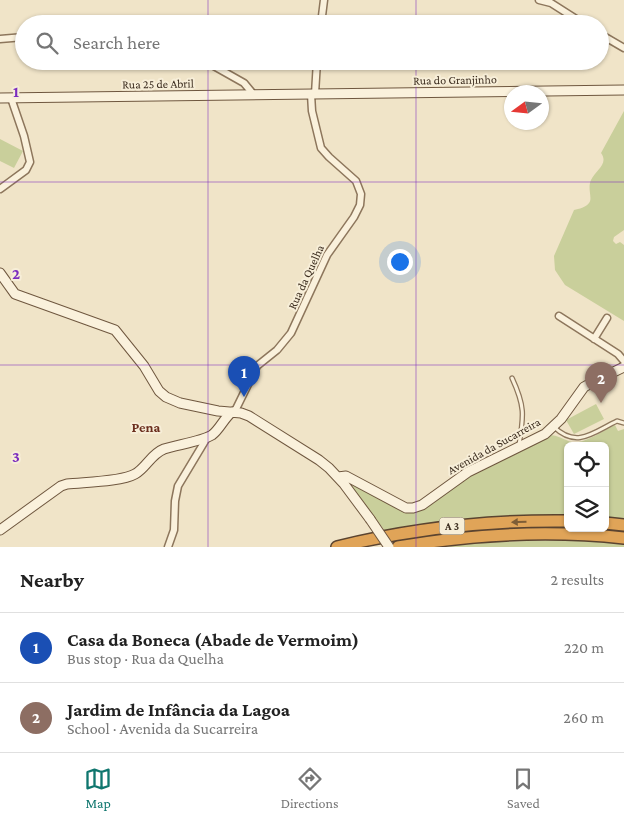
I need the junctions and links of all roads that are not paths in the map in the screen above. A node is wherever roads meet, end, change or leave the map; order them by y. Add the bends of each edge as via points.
1 (324, 0) edge
2 (539, 0) edge
3 (322, 15) edge
4 (570, 15) edge
5 (15, 37) edge
6 (0, 38) edge
7 (609, 39) edge
8 (624, 48) edge
9 (222, 70) edge
10 (316, 70) edge
11 (624, 90) edge
12 (313, 94) junction
13 (254, 95) junction
14 (0, 98) edge
15 (11, 98) junction
16 (0, 189) edge
17 (0, 272) edge
18 (559, 316) dead end
19 (607, 318) dead end
20 (594, 339) junction
21 (624, 361) edge
22 (624, 367) edge
23 (512, 378) dead end
24 (232, 412) junction
25 (624, 423) edge
26 (554, 427) junction
27 (208, 436) junction
28 (518, 448) junction
29 (338, 477) junction
30 (564, 522) edge
31 (609, 523) edge
32 (624, 525) edge
33 (0, 530) edge
34 (624, 538) edge
35 (168, 547) edge
36 (337, 547) edge
37 (390, 547) edge
38 (398, 547) edge

1 - 3 street
2 - 4 street via 551,3
5 - 6 street
7 - 8 street
9 - 13 street via 244,83
10 - 12 street, Rua da Quelha
11 - 12 street, Rua do Granjinho
12 - 13 street, Rua 25 de Abril
12 - 24 street, Rua da Quelha via 313,118 321,148 356,181 361,194 360,205 327,256 291,334 257,366
13 - 15 street, Rua 25 de Abril
14 - 15 street, Rua 25 de Abril
15 - 16 street via 30,162 26,170
17 - 24 street via 15,294 115,330 166,396 180,403
18 - 20 street
19 - 20 street
20 - 21 street
22 - 26 street, Avenida da Sucarreira via 584,388
23 - 28 lane via 524,412
24 - 27 street
24 - 29 street via 249,416 319,460
25 - 26 lane via 617,421 574,439
26 - 28 street, Avenida da Sucarreira
27 - 33 street via 162,450 131,476 60,486
27 - 35 street via 178,486 174,530
28 - 29 street, Avenida da Sucarreira via 468,472 427,502 413,508 397,504 346,476
29 - 37 street, bridge
30 -> 36 highway, A 3 via 525,521 442,527
31 - 32 highway
34 - 38 highway, A 3 via 516,534

